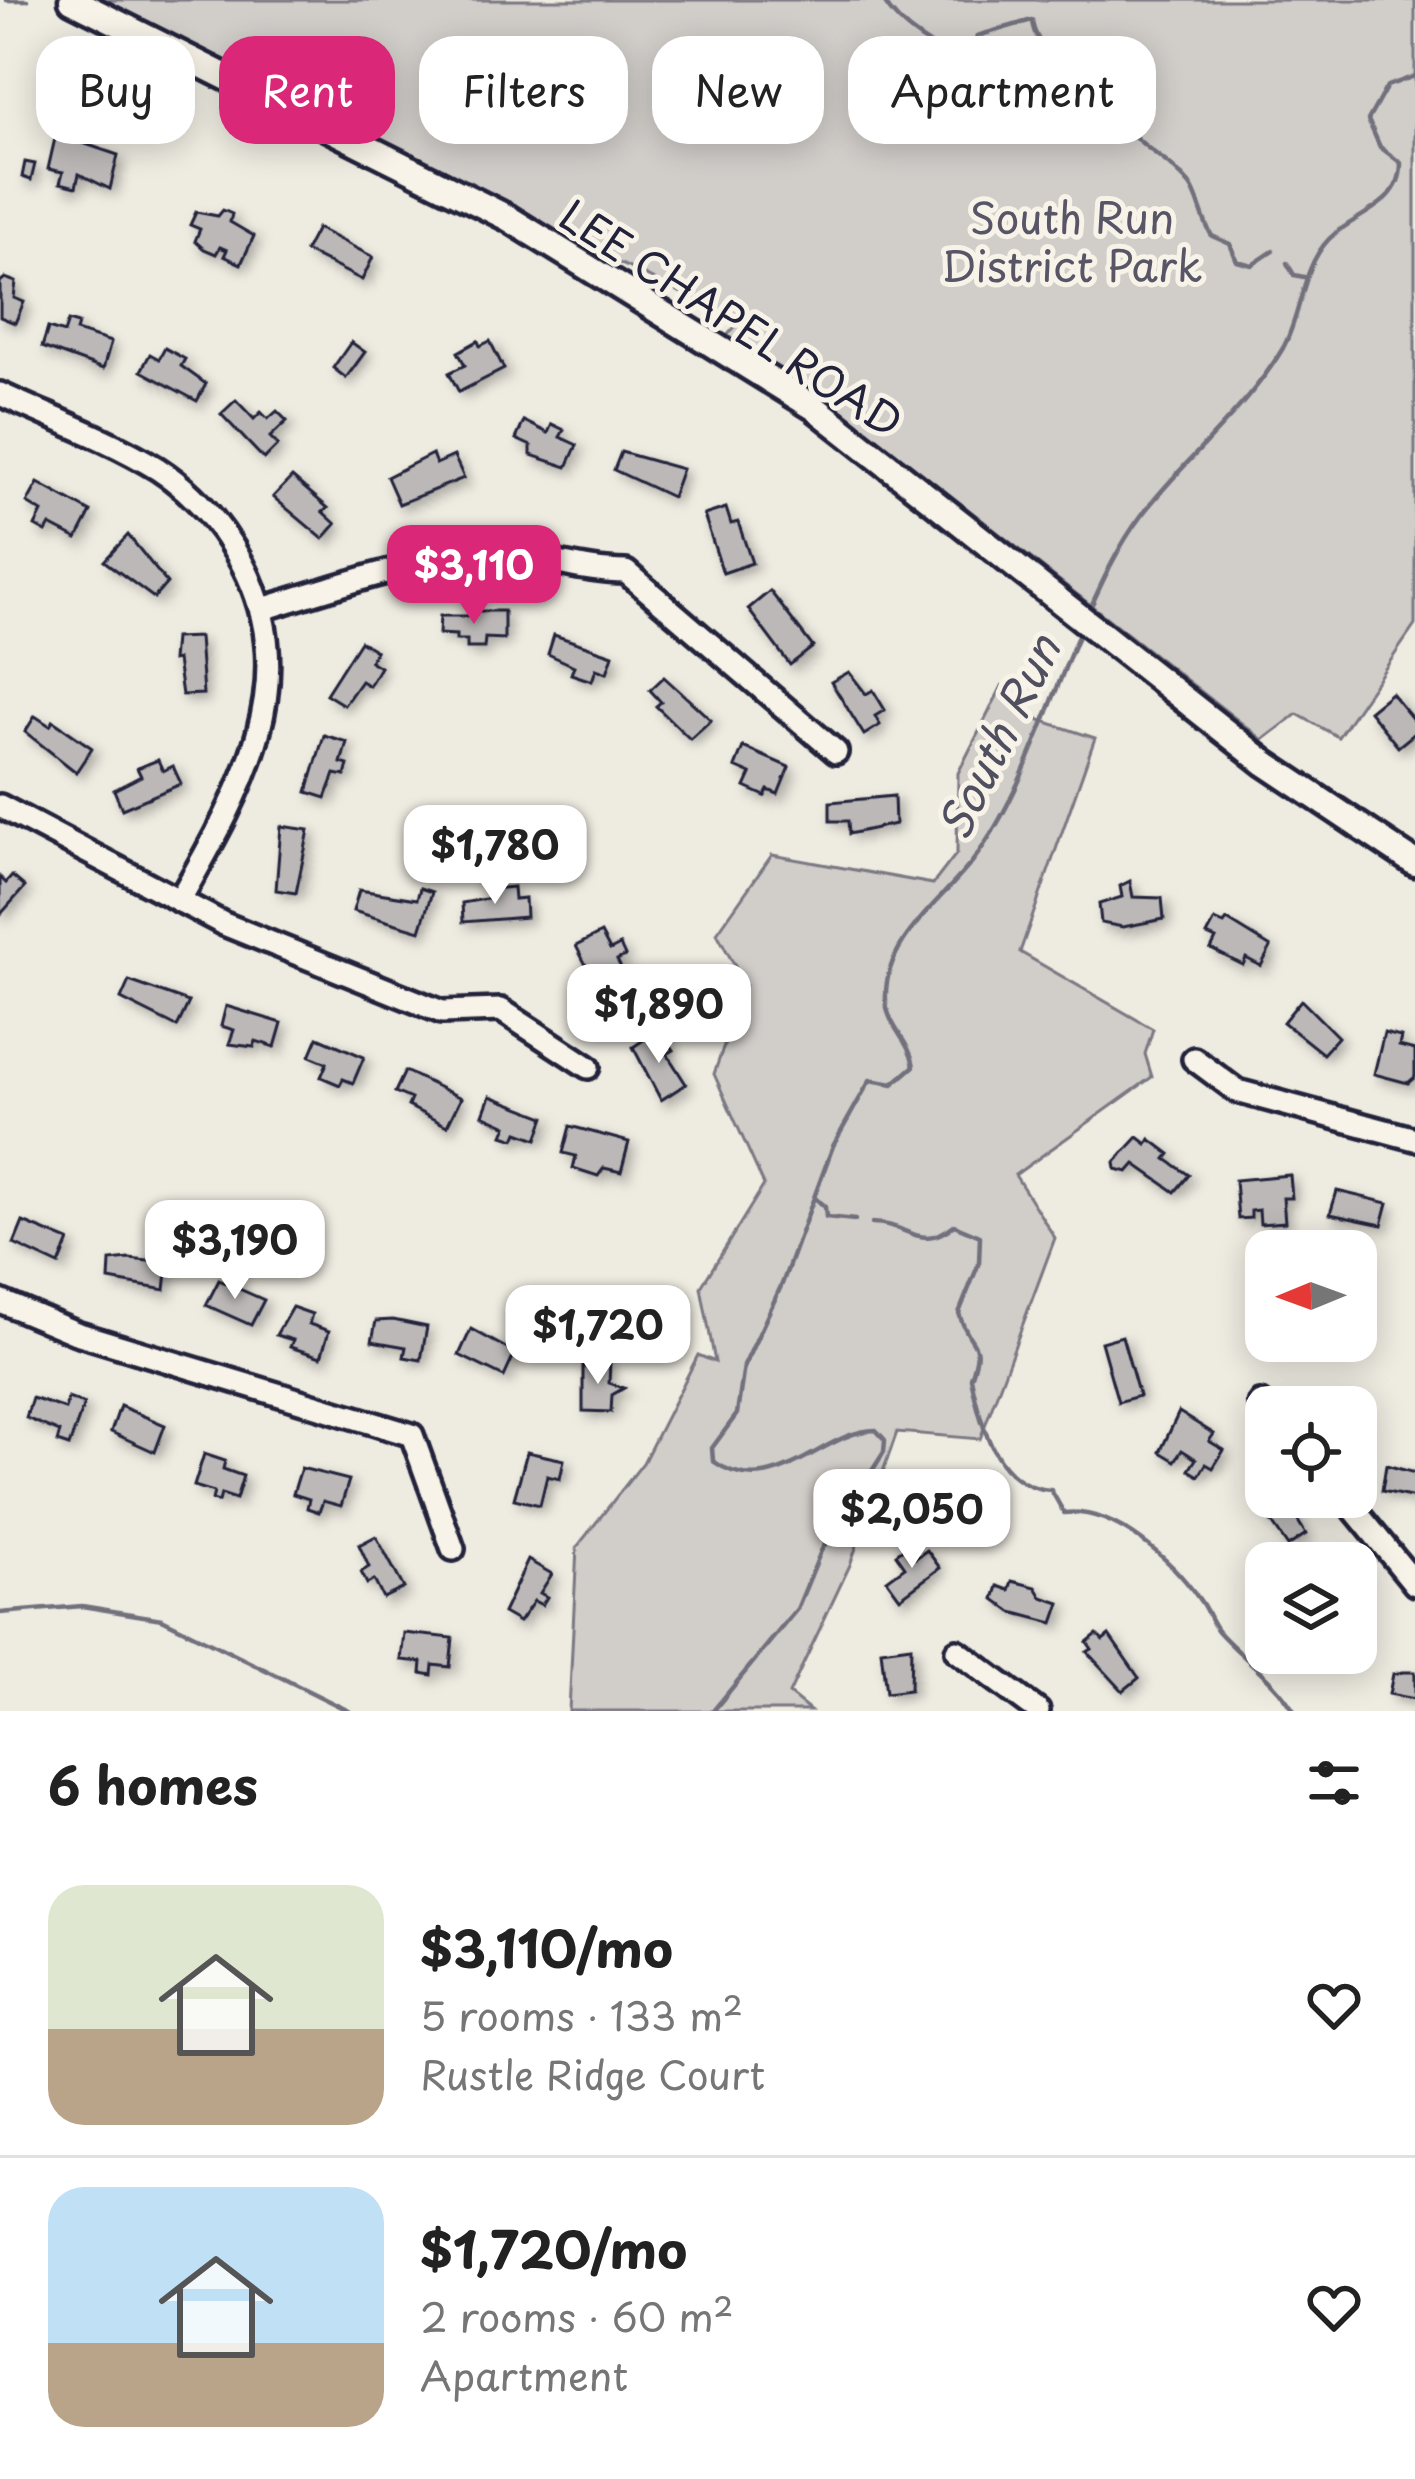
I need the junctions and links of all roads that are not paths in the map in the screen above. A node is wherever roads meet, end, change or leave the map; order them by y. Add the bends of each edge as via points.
1 (72, 0) edge
2 (0, 394) edge
3 (262, 609) junction
4 (836, 752) dead end
5 (0, 806) edge
6 (1415, 863) edge
7 (179, 901) junction
8 (1194, 1059) dead end
9 (588, 1067) dead end
10 (1415, 1139) edge
11 (0, 1301) edge
12 (1361, 1518) edge
13 (453, 1549) dead end
14 (1415, 1584) edge
15 (957, 1651) dead end
16 (1037, 1710) edge

1 - 6 main road, LEE CHAPEL ROAD via 508,218 815,408 1265,763
2 - 3 street via 173,480 222,531
3 - 4 street via 472,555 626,572
3 - 7 street via 269,672 262,732
5 - 7 street
7 - 9 street via 442,1012 501,1010
8 - 10 street via 1237,1091
11 - 13 street via 76,1333 412,1435
12 - 14 street
15 - 16 street

